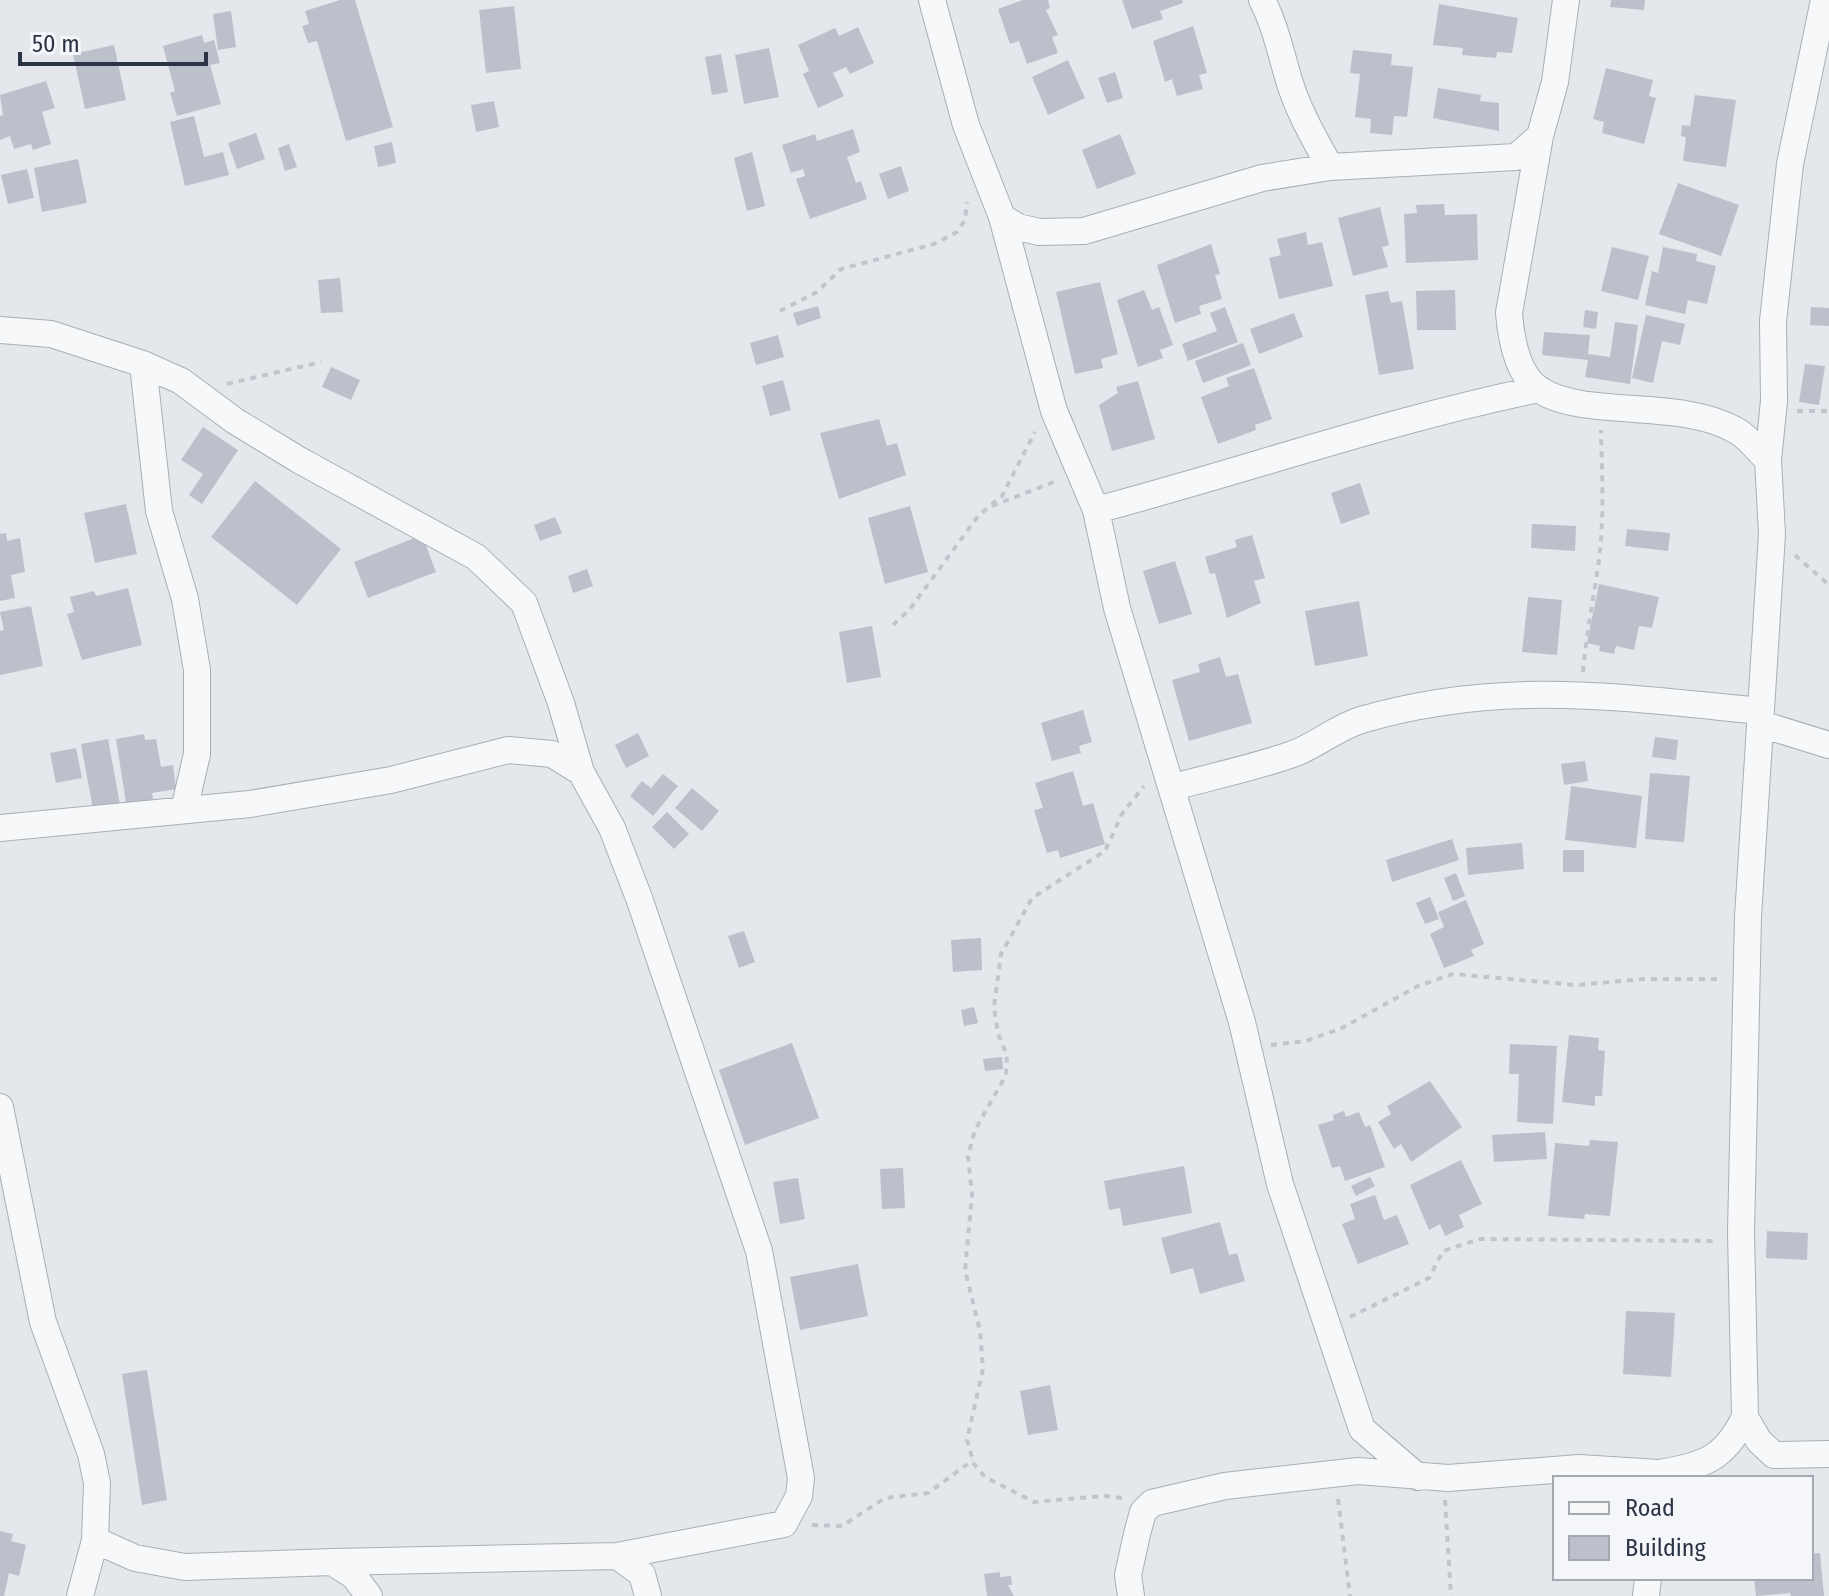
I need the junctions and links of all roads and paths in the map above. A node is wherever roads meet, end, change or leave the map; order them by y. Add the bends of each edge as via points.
1 (932, 0) edge
2 (1262, 0) edge
3 (1566, 0) edge
4 (1824, 0) edge
5 (1278, 13) edge
6 (1540, 136) junction
7 (982, 166) junction
8 (1330, 167) junction
9 (1002, 217) junction
10 (780, 311) dead end
11 (0, 330) edge
12 (321, 362) dead end
13 (143, 364) junction
14 (1539, 389) junction
15 (203, 396) junction
16 (1601, 404) junction
17 (1053, 407) junction
18 (1768, 460) junction
19 (1080, 472) junction
20 (986, 508) junction
21 (1096, 510) junction
22 (1772, 534) junction
23 (1829, 585) edge
24 (893, 625) dead end
25 (1581, 693) junction
26 (1760, 718) junction
27 (1829, 745) edge
28 (1162, 761) junction
29 (581, 772) junction
30 (1173, 787) junction
31 (184, 810) junction
32 (0, 828) edge
33 (1748, 964) junction
34 (1249, 1048) junction
35 (0, 1107) edge
36 (4, 1147) edge
37 (10, 1192) edge
38 (1741, 1233) junction
39 (1330, 1326) junction
40 (1745, 1417) junction
41 (1362, 1429) junction
42 (1829, 1454) edge
43 (1774, 1455) junction
44 (973, 1460) junction
45 (1711, 1460) junction
46 (1354, 1471) junction
47 (1658, 1476) edge
48 (1418, 1477) junction
49 (1448, 1478) junction
50 (1152, 1503) junction
51 (784, 1524) junction
52 (95, 1540) junction
53 (617, 1556) junction
54 (332, 1562) junction
55 (80, 1596) edge
56 (369, 1596) edge
57 (648, 1596) edge
58 (1131, 1596) edge
59 (1350, 1596) edge
60 (1451, 1596) edge

1 - 7 street
2 - 5 street
3 - 6 street via 1555,82
4 - 18 street via 1790,164 1773,321
5 - 8 street via 1288,79
6 - 8 street via 1516,157
6 - 14 street via 1509,313 1511,339
7 - 9 street
7 - 10 path via 957,232 934,244 841,269 817,292
8 - 9 street via 1262,178 1084,231 1039,232
9 - 17 street
11 - 13 street via 51,334
12 - 15 path via 238,379
13 - 15 street
13 - 31 street via 159,511 185,599 197,670 197,754
14 - 16 street via 1568,401
14 - 21 street via 1358,433
15 - 29 street via 299,460 476,557 524,603
16 - 18 street via 1665,410 1709,421 1737,431
16 - 25 path via 1601,529
17 - 19 street
17 - 20 path via 1027,443 1013,481
18 - 22 street
19 - 20 path
19 - 21 street
20 - 24 path
21 - 28 street via 1117,608
22 - 23 path
22 - 26 street
25 - 26 street
25 - 30 street via 1511,694 1400,711 1338,729 1292,755
26 - 27 street
26 - 33 street
28 - 30 street
28 - 44 path via 1122,814 1105,851 1032,898 1001,954 994,1007 1007,1055 1006,1075 975,1130 968,1156 972,1195 965,1270 983,1369 967,1440
29 - 31 street via 552,754 508,750 391,780
29 - 51 street via 612,828 639,898 759,1251 801,1478 799,1496
30 - 34 street
31 - 32 street
33 - 34 path via 1724,979 1703,982 1644,979 1577,985 1453,974 1418,986 1342,1028 1306,1041
33 - 38 street
34 - 39 street via 1280,1184
35 - 36 street
36 - 37 street
37 - 52 street via 43,1322 91,1454 97,1483
38 - 39 path via 1709,1243 1480,1239 1443,1251 1436,1269 1418,1286
38 - 40 street
39 - 41 street
40 - 43 street
40 - 45 street via 1728,1448
41 - 46 street
41 - 48 street
42 - 43 street
43 - 45 street
44 - 50 path via 985,1477 1034,1502 1105,1496
44 - 51 path via 938,1488 885,1498 842,1526
45 - 47 street
46 - 48 street
46 - 50 street via 1225,1486
46 - 59 path via 1338,1498 1337,1513
47 - 49 street via 1579,1468
48 - 49 street
49 - 60 path
50 - 58 street via 1143,1512 1137,1534 1128,1575
51 - 53 street
52 - 54 street via 135,1558 185,1567
52 - 55 street
53 - 54 street
53 - 57 street via 642,1574
54 - 56 street via 354,1576

